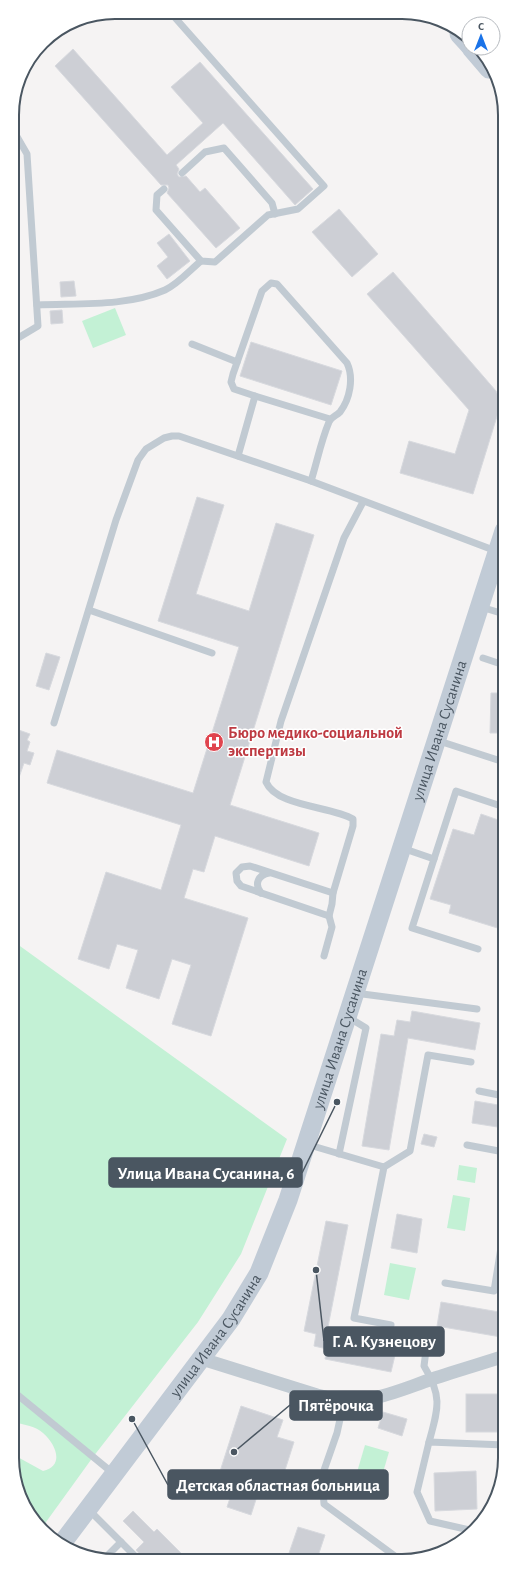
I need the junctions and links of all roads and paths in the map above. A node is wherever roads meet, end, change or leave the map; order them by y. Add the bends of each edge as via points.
1 (176, 19) edge
2 (19, 140) edge
3 (182, 173) dead end
4 (164, 189) dead end
5 (274, 214) junction
6 (201, 261) junction
7 (37, 305) junction
8 (19, 337) edge
9 (192, 344) dead end
10 (237, 362) junction
11 (255, 396) junction
12 (330, 419) junction
13 (238, 456) junction
14 (311, 481) junction
15 (363, 502) junction
16 (498, 548) edge
17 (497, 551) junction
18 (479, 606) junction
19 (89, 610) junction
20 (498, 612) edge
21 (212, 653) dead end
22 (483, 658) dead end
23 (498, 663) edge
24 (54, 723) dead end
25 (436, 740) junction
26 (498, 760) edge
27 (498, 805) edge
28 (401, 848) junction
29 (434, 859) junction
30 (269, 873) junction
31 (261, 893) junction
32 (333, 893) junction
33 (329, 916) junction
34 (478, 949) dead end
35 (324, 956) dead end
36 (355, 993) junction
37 (476, 1009) dead end
38 (347, 1017) junction
39 (471, 1062) dead end
40 (479, 1091) dead end
41 (498, 1095) edge
42 (306, 1144) junction
43 (467, 1146) dead end
44 (498, 1151) edge
45 (339, 1154) junction
46 (384, 1167) junction
47 (498, 1266) edge
48 (445, 1283) dead end
49 (391, 1325) dead end
50 (428, 1335) dead end
51 (498, 1358) edge
52 (202, 1359) junction
53 (432, 1379) junction
54 (19, 1396) edge
55 (344, 1401) junction
56 (429, 1442) junction
57 (498, 1444) edge
58 (114, 1474) junction
59 (88, 1509) junction
60 (466, 1529) edge
61 (65, 1540) edge
62 (121, 1542) junction
63 (109, 1554) edge
64 (133, 1554) edge
65 (390, 1554) edge

1 - 5 lane via 324,186 298,209
2 - 7 lane via 27,154
3 - 5 lane via 205,152 224,148 272,203
4 - 6 lane via 157,195 156,210
5 - 6 lane via 268,215 215,262
6 - 7 lane via 166,289 150,295 120,301
7 - 8 lane via 38,326
9 - 10 lane
10 - 11 lane via 232,386
10 - 12 lane via 262,291 271,283 277,284 347,363 351,372 346,402 339,413
11 - 12 lane
11 - 13 lane
12 - 14 lane
13 - 14 lane
13 - 19 lane via 179,436 164,438 146,449 138,460 116,520
14 - 15 lane
15 - 17 lane
15 - 32 lane via 344,538 281,721 266,782 269,788 281,797 353,819
16 - 17 street, улица Ивана Сусанина
17 - 18 street, улица Ивана Сусанина
18 - 20 lane
18 - 25 street, улица Ивана Сусанина
19 - 21 lane
19 - 24 lane
22 - 23 lane
25 - 26 lane
25 - 28 street, улица Ивана Сусанина
27 - 29 lane via 456,791
28 - 29 lane
28 - 36 street, улица Ивана Сусанина
29 - 34 lane via 412,928
30 - 31 lane via 258,879
30 - 31 lane via 246,866 236,873 241,886
30 - 32 lane
31 - 33 lane
32 - 33 lane
33 - 35 lane via 332,927
36 - 37 lane
36 - 38 street, улица Ивана Сусанина
38 - 42 street, улица Ивана Сусанина
38 - 45 lane via 366,1028
39 - 46 lane via 428,1055 410,1151
40 - 41 lane
42 - 45 lane
42 - 52 street, улица Ивана Сусанина via 286,1207 259,1273 243,1302
43 - 44 lane
45 - 46 lane
46 - 49 lane via 354,1318
47 - 48 lane via 494,1291
50 - 53 lane via 424,1366
51 - 53 street
52 - 55 street
52 - 58 street, улица Ивана Сусанина
53 - 55 street via 371,1399
53 - 56 lane via 438,1407
54 - 58 lane
55 - 65 lane via 337,1433 322,1476 324,1504
56 - 57 lane
56 - 60 lane via 417,1492 430,1521
58 - 59 street, улица Ивана Сусанина
59 - 61 street, улица Ивана Сусанина
59 - 62 lane
62 - 63 lane
62 - 64 lane

